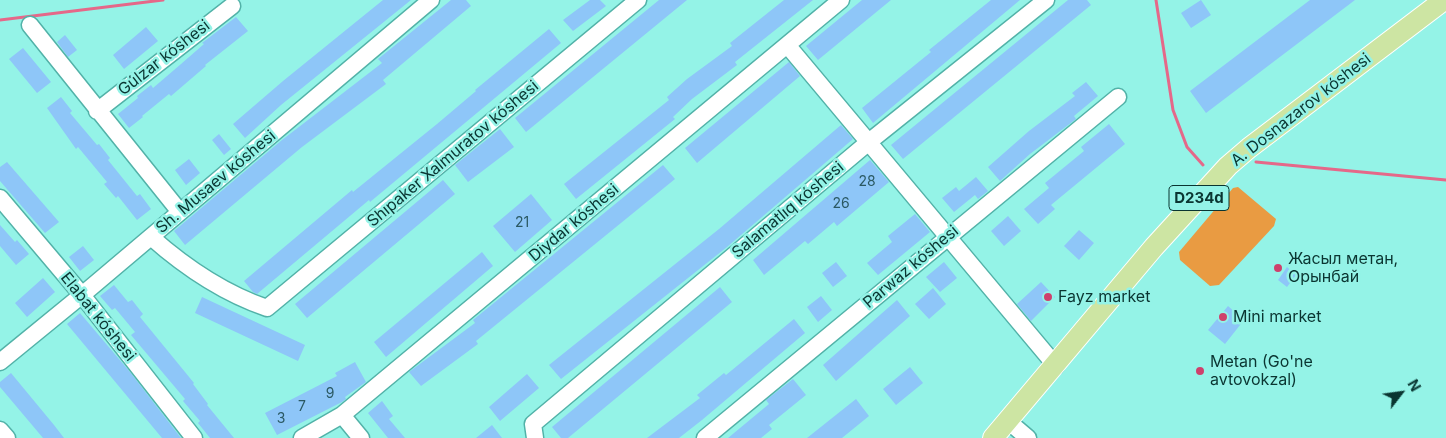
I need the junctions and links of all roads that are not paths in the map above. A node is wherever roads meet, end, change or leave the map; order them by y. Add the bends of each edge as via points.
1 (431, 0) edge
2 (638, 0) edge
3 (841, 0) edge
4 (1046, 0) edge
5 (1444, 0) edge
6 (232, 6) dead end
7 (30, 25) dead end
8 (788, 46) junction
9 (1118, 97) dead end
10 (97, 110) junction
11 (870, 141) junction
12 (0, 198) edge
13 (180, 212) junction
14 (948, 236) junction
15 (151, 237) junction
16 (82, 295) junction
17 (0, 362) edge
18 (1056, 366) junction
19 (342, 415) junction
20 (1008, 421) junction
21 (0, 430) edge
22 (534, 431) edge
23 (7, 438) edge
24 (194, 438) edge
25 (302, 438) edge
26 (362, 438) edge
27 (705, 438) edge
28 (993, 438) edge
29 (1028, 438) edge

1 - 13 street, Sh. Musaev kóshesi
2 - 15 street, Shıpaker Xalmuratov kóshesi via 267,308 242,300 203,278
3 - 8 street, Diydar kóshesi
4 - 11 street, Salamatlıq kóshesi
5 - 18 main road, A. Dosnazarov kóshesi / D234d via 1228,166 1154,247
6 - 10 street, Gúlzar kóshesi
7 - 10 street
8 - 11 street
8 - 19 street, Diydar kóshesi
9 - 14 street, Parwaz kóshesi
10 - 13 street
11 - 14 street
11 - 22 street, Salamatlıq kóshesi
12 - 16 street, Elabat kóshesi
13 - 15 street, Sh. Musaev kóshesi
14 - 18 street
14 - 27 street, Parwaz kóshesi
15 - 16 street, Sh. Musaev kóshesi
16 - 17 street, Sh. Musaev kóshesi
16 - 24 street, Elabat kóshesi
18 - 20 main road, A. Dosnazarov kóshesi / D234d
19 - 25 street, Diydar kóshesi
19 - 26 street
20 - 28 main road, A. Dosnazarov kóshesi / D234d
20 - 29 street
21 - 23 street

